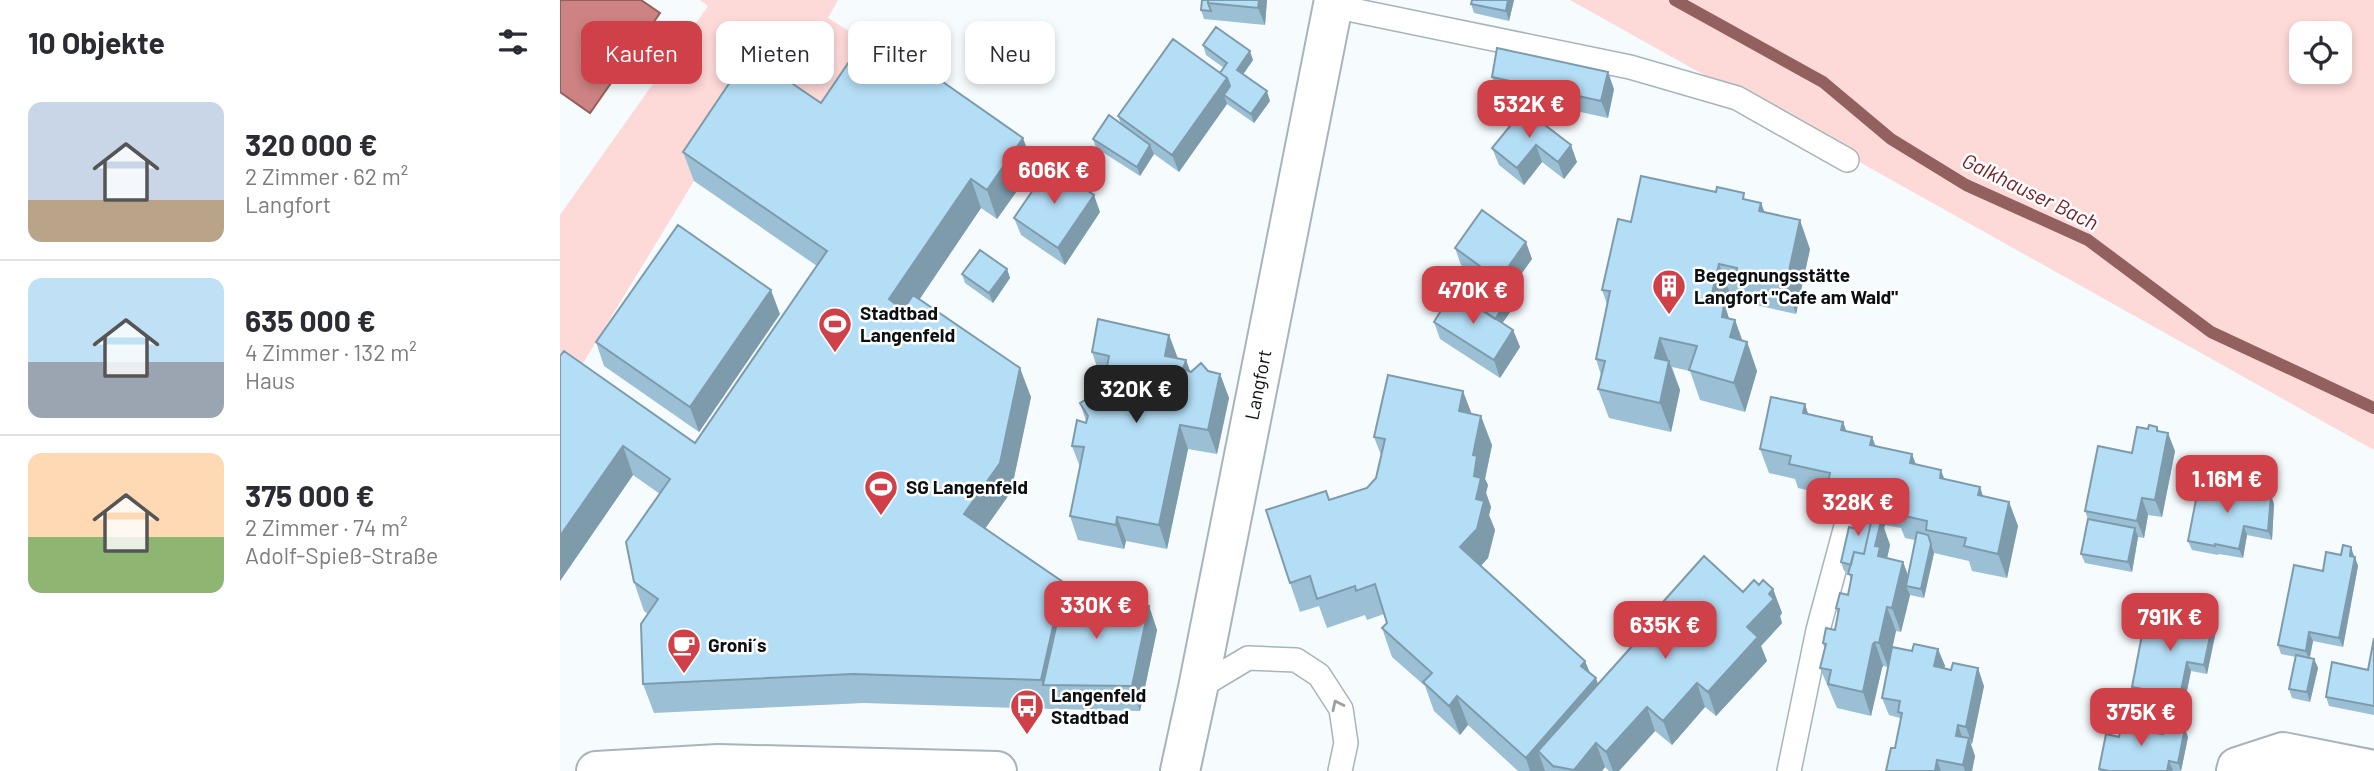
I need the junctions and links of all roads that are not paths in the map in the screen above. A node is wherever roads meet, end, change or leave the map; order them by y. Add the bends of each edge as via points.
1 (1334, 3) edge
2 (1847, 160) dead end
3 (1846, 526) edge
4 (1198, 688) junction
5 (2374, 770) edge
6 (596, 771) edge
7 (997, 771) edge
8 (1180, 771) edge
9 (1340, 771) edge
10 (1789, 771) edge
11 (2235, 771) edge

1 - 2 lane via 1630,68 1737,97
1 - 4 street, Langfort
3 - 10 lane via 1818,630
4 - 8 street, Langfort
9 -> 4 lane via 1346,743 1341,709 1319,675 1296,660 1248,658
5 - 11 street via 2283,752
6 - 7 street via 718,764

